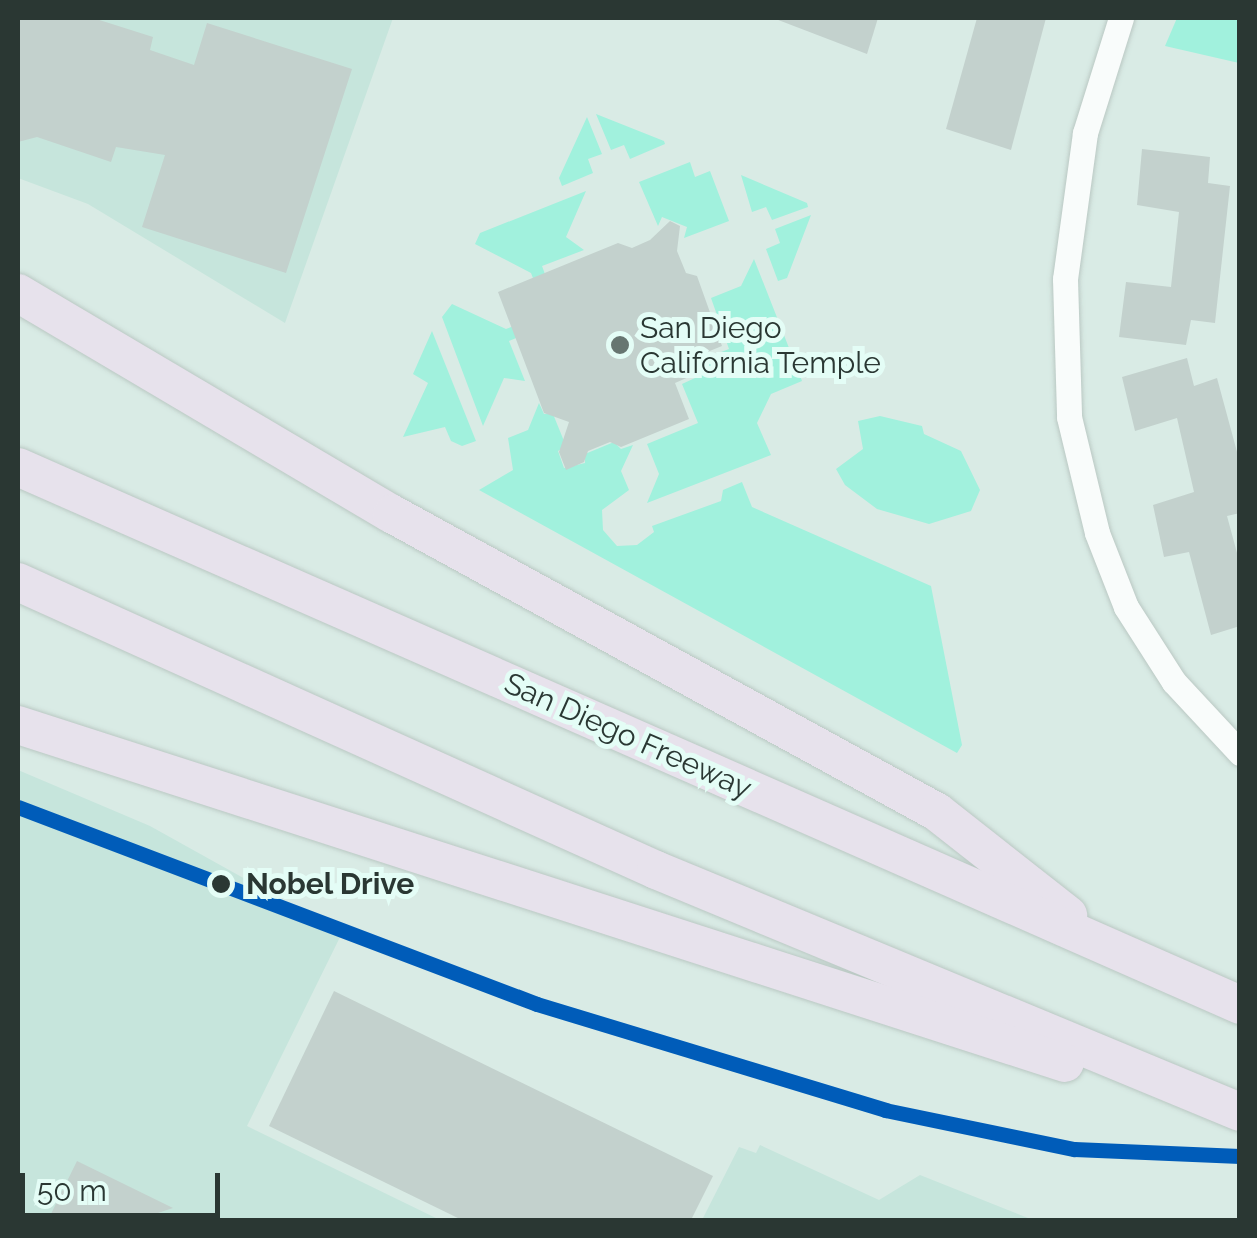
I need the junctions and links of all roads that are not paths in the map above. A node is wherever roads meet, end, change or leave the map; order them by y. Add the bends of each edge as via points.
1 (1121, 18) edge
2 (18, 293) edge
3 (18, 467) edge
4 (18, 582) edge
5 (18, 725) edge
6 (1240, 753) edge
7 (1114, 950) junction
8 (1240, 1005) edge
9 (1240, 1115) edge

1 - 6 street via 1085,133 1066,280 1069,417 1097,533 1126,608 1174,682
2 - 7 highway via 392,514 936,812
3 - 7 highway, San Diego Freeway
4 - 9 highway via 656,870
5 - 9 highway via 321,828
7 - 8 highway, San Diego Freeway

